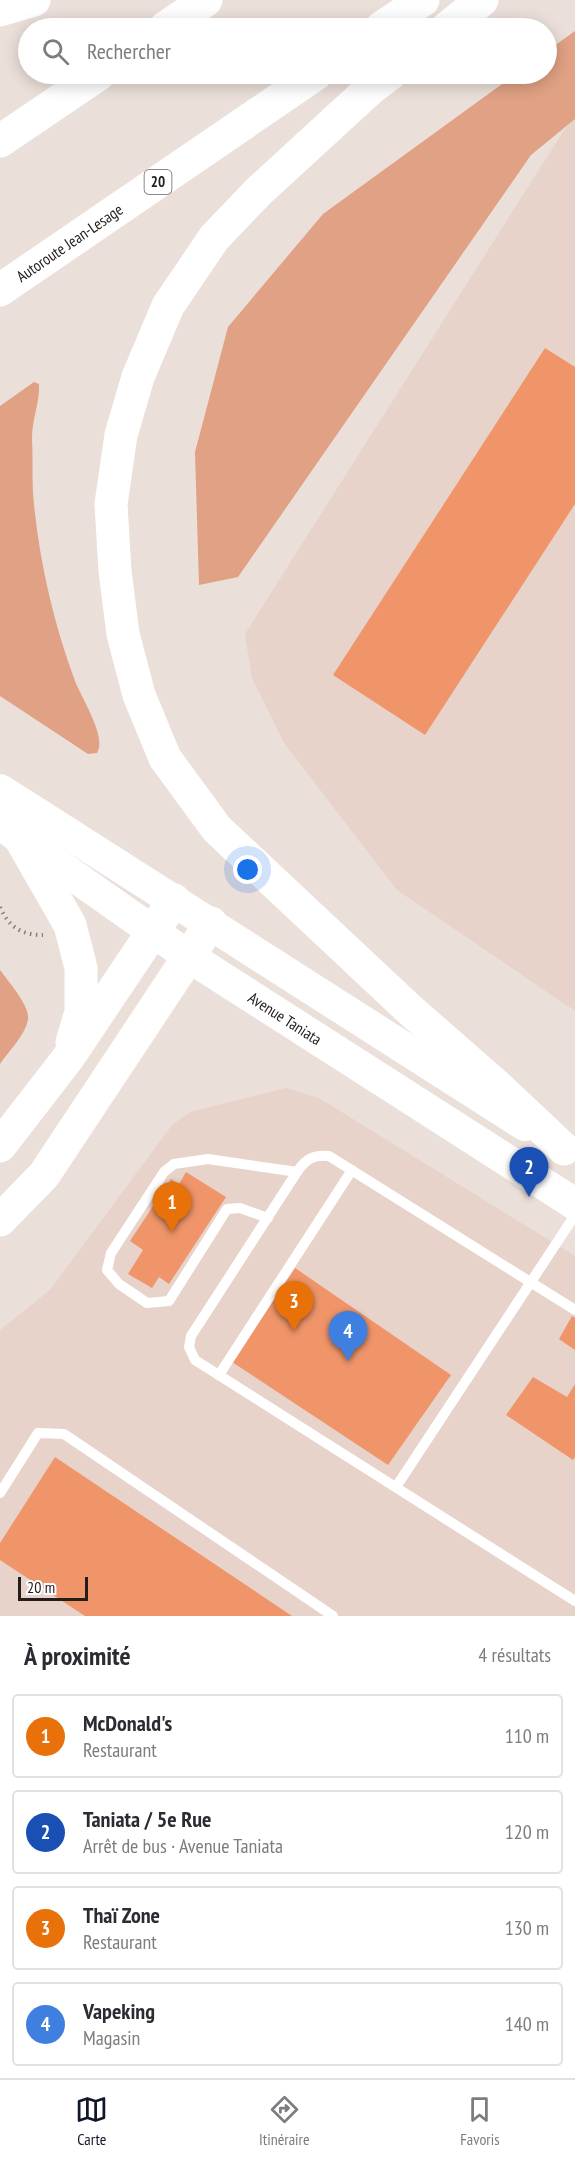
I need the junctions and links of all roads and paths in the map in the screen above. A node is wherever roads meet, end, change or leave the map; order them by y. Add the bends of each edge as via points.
1 (34, 0) edge
2 (206, 0) edge
3 (423, 0) edge
4 (482, 0) edge
5 (0, 10) edge
6 (180, 18) edge
7 (396, 18) edge
8 (460, 18) edge
9 (84, 84) edge
10 (301, 84) edge
11 (379, 84) edge
12 (0, 141) edge
13 (0, 290) edge
14 (0, 790) edge
15 (10, 831) edge
16 (174, 900) junction
17 (0, 907) edge
18 (211, 923) junction
19 (154, 931) junction
20 (72, 932) junction
21 (188, 956) junction
22 (68, 1058) junction
23 (0, 1146) edge
24 (570, 1153) edge
25 (352, 1170) junction
26 (297, 1172) junction
27 (575, 1204) edge
28 (575, 1215) edge
29 (268, 1218) junction
30 (0, 1220) edge
31 (531, 1282) junction
32 (575, 1310) edge
33 (219, 1375) junction
34 (396, 1487) junction
35 (0, 1493) edge
36 (575, 1601) edge
37 (333, 1616) edge

1 - 5 highway
2 - 6 highway
3 - 7 highway
4 - 8 highway
9 - 12 highway
10 - 13 highway, Autoroute Jean-Lesage / 20
11 - 24 highway via 259,191 214,238 168,306 138,377 121,435 111,504 123,634 139,695 165,758 217,829
14 - 16 main road
15 - 19 main road, Avenue Taniata
15 - 20 highway
16 - 18 main road
16 - 19 highway
17 - 20 path via 6,920 23,933
18 - 21 highway
18 - 24 main road
19 - 21 main road, Avenue Taniata
19 - 22 highway
20 - 22 highway via 81,968 81,1012
21 - 27 main road, Avenue Taniata
21 - 30 highway via 44,1175
22 - 23 highway
25 - 26 lane via 329,1156 316,1155
25 - 31 lane
25 - 33 lane
26 - 29 lane
26 - 29 lane via 208,1159 174,1164 164,1172 111,1253 107,1270 118,1284 147,1303 169,1300 227,1209 240,1208
28 - 31 lane
29 - 33 lane via 191,1336 189,1347 195,1360
31 - 32 lane
31 - 34 lane
33 - 34 lane
34 - 36 lane
35 - 37 lane via 38,1433 64,1434

